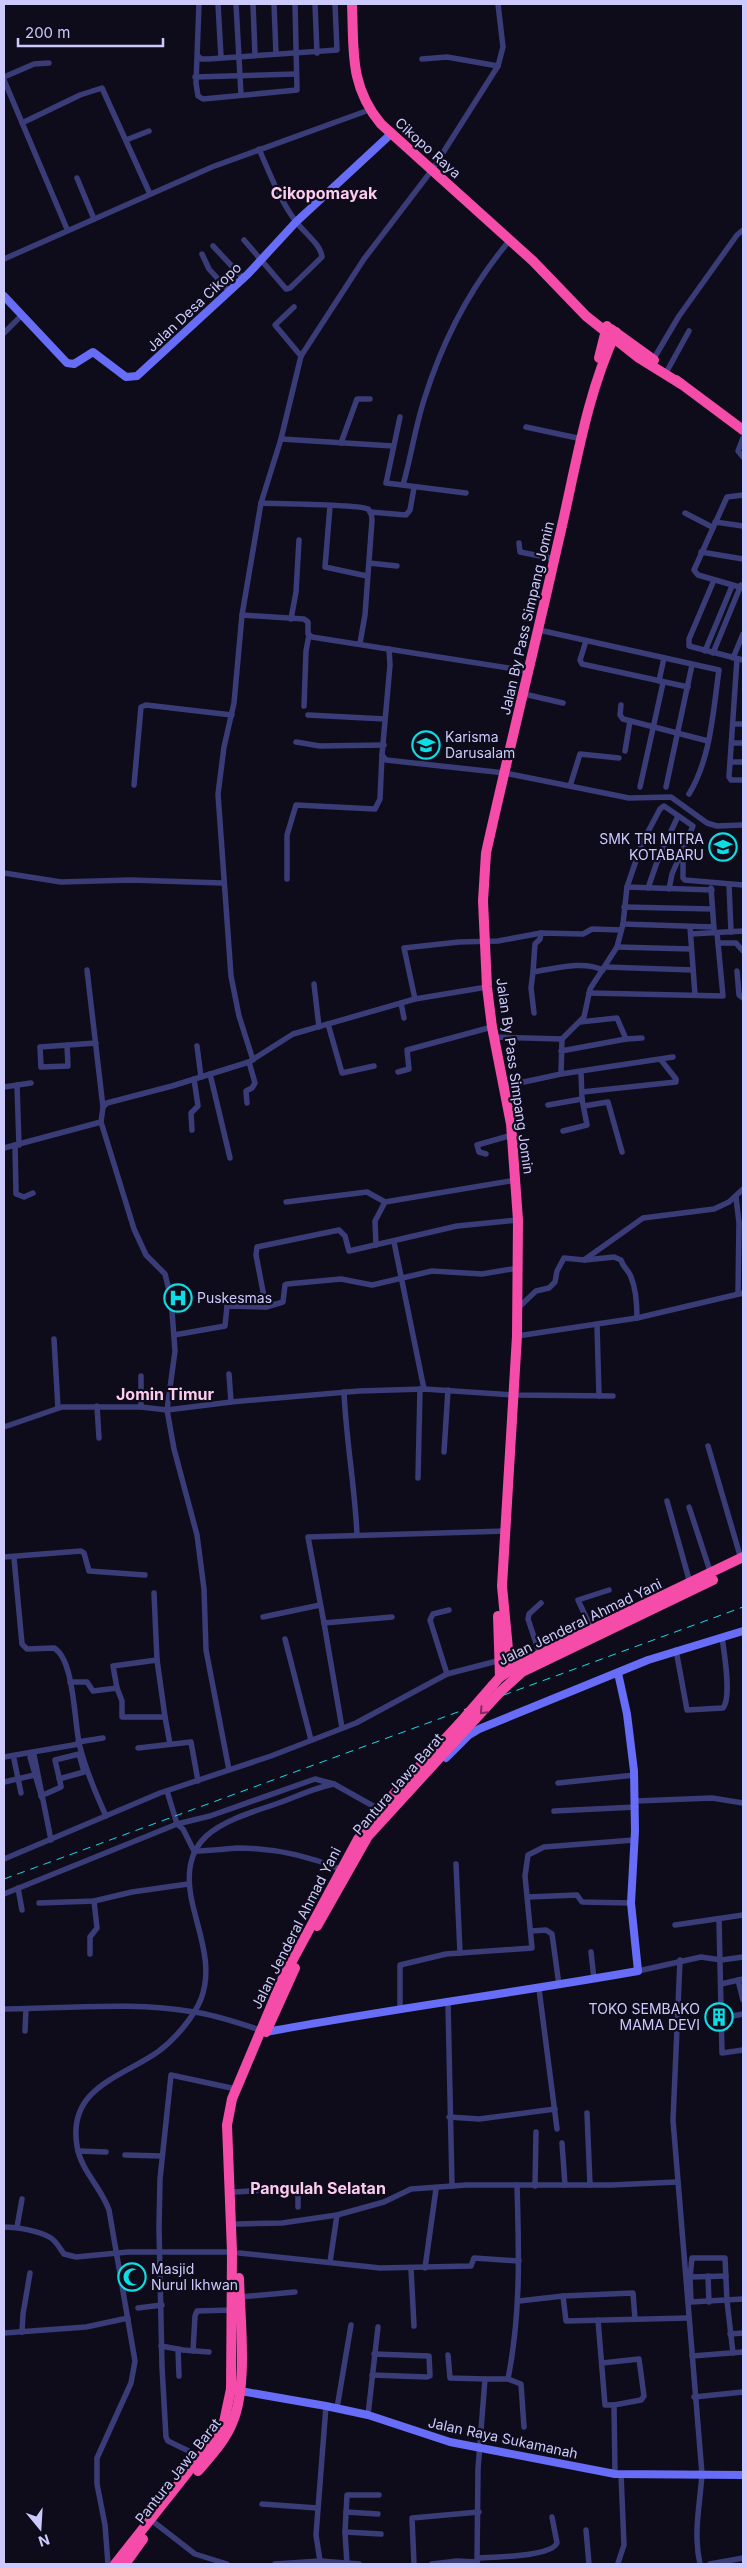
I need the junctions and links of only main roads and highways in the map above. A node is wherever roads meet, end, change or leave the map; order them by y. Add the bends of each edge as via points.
1 (352, 4) edge
2 (551, 278) junction
3 (586, 316) junction
4 (610, 332) junction
5 (622, 346) junction
6 (603, 352) junction
7 (681, 384) junction
8 (743, 430) edge
9 (743, 1560) edge
10 (502, 1586) junction
11 (506, 1638) junction
12 (504, 1659) junction
13 (522, 1663) junction
14 (510, 1670) junction
15 (500, 1676) junction
16 (496, 1689) junction
17 (399, 1796) joint
18 (384, 1812) junction
19 (263, 2031) junction
20 (235, 2253) junction
21 (235, 2390) junction
22 (115, 2564) edge
23 (125, 2564) edge

1 - 2 highway, Cikopo Raya via 355,72 369,110
2 - 3 highway, Cikopo Raya
2 - 4 highway, Cikopo Raya
3 - 4 highway, Cikopo Raya
3 - 6 highway
4 - 5 highway
4 - 6 highway, Jalan By Pass Simpang Jomin
4 - 7 highway via 653,360
5 - 6 highway via 613,346
5 - 7 highway
6 - 10 highway, Jalan By Pass Simpang Jomin via 484,862 484,941 492,1032 512,1135 518,1220 518,1336
7 - 8 highway
9 - 13 highway, Jalan Jenderal Ahmad Yani
9 - 16 highway via 522,1672
10 - 11 highway, Jalan By Pass Simpang Jomin
10 - 12 highway, Jalan By Pass Simpang Jomin via 498,1609
11 - 12 highway, Jalan By Pass Simpang Jomin
11 - 13 highway via 514,1657
12 - 14 highway, Jalan By Pass Simpang Jomin
12 - 15 highway, Jalan By Pass Simpang Jomin
13 - 14 highway, Jalan Jenderal Ahmad Yani
14 - 15 highway, Jalan Jenderal Ahmad Yani
15 - 16 highway, Jalan Jenderal Ahmad Yani
16 - 17 highway, Jalan Jenderal Ahmad Yani, bridge
17 - 18 highway, Pantura Jawa Barat
18 - 19 highway, Pantura Jawa Barat via 339,1885
18 - 19 highway, Jalan Jenderal Ahmad Yani via 362,1832 340,1870 283,1978
19 - 20 highway, Pantura Jawa Barat via 234,2117
19 - 20 highway, Jalan Jenderal Ahmad Yani via 236,2089 227,2125
20 - 21 highway, Jalan Jenderal Ahmad Yani via 232,2310
20 - 21 highway, Pantura Jawa Barat via 240,2297
21 - 22 highway, Jalan Jenderal Ahmad Yani via 224,2422 201,2457
21 - 23 highway, Pantura Jawa Barat via 236,2413 225,2437

